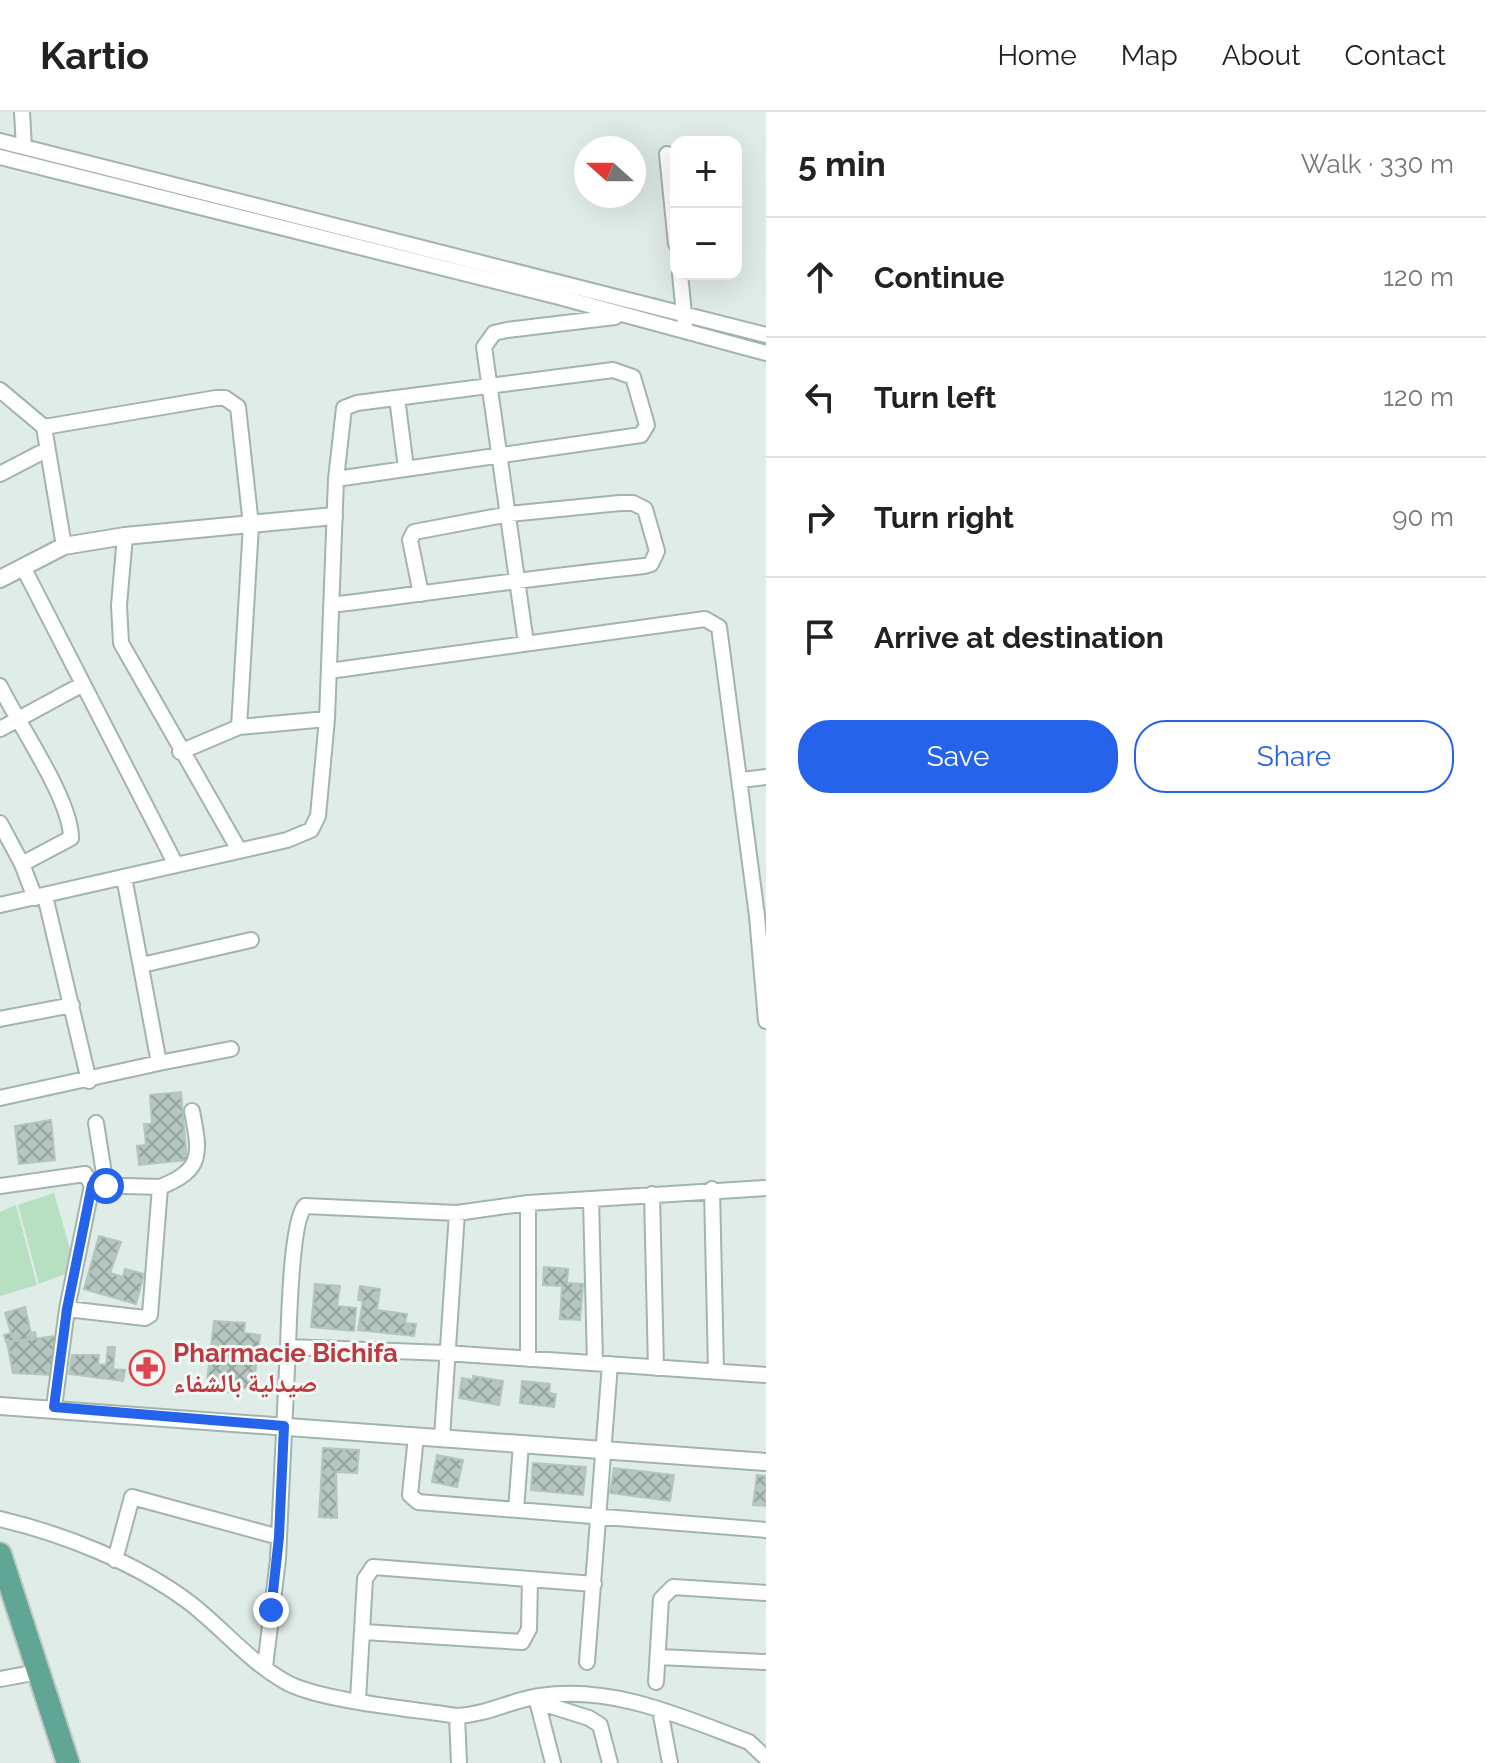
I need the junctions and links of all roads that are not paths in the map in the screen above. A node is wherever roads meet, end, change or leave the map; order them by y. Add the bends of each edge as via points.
1 (22, 112) edge
2 (0, 141) edge
3 (24, 147) junction
4 (667, 154) dead end
5 (0, 157) edge
6 (672, 208) edge
7 (681, 280) edge
8 (627, 316) junction
9 (685, 316) junction
10 (686, 332) junction
11 (766, 335) edge
12 (766, 353) edge
13 (489, 385) junction
14 (0, 391) edge
15 (397, 398) junction
16 (44, 427) junction
17 (46, 450) junction
18 (500, 455) junction
19 (406, 468) junction
20 (0, 474) edge
21 (336, 479) junction
22 (509, 514) junction
23 (334, 516) junction
24 (251, 525) junction
25 (125, 536) junction
26 (64, 546) junction
27 (23, 567) junction
28 (0, 579) edge
29 (517, 580) junction
30 (421, 594) junction
31 (331, 605) junction
32 (526, 643) junction
33 (329, 671) junction
34 (83, 684) junction
35 (0, 686) edge
36 (327, 719) junction
37 (16, 720) junction
38 (239, 727) junction
39 (0, 729) edge
40 (180, 752) junction
41 (766, 777) edge
42 (741, 780) junction
43 (0, 823) edge
44 (239, 850) junction
45 (175, 863) junction
46 (22, 864) junction
47 (124, 877) junction
48 (40, 897) junction
49 (0, 905) edge
50 (762, 915) edge
51 (251, 940) dead end
52 (142, 965) junction
53 (72, 1005) junction
54 (0, 1019) edge
55 (766, 1021) edge
56 (231, 1049) dead end
57 (159, 1063) junction
58 (89, 1081) junction
59 (0, 1098) edge
60 (192, 1111) dead end
61 (96, 1123) dead end
62 (0, 1186) edge
63 (99, 1186) junction
64 (160, 1187) junction
65 (766, 1188) edge
66 (712, 1189) junction
67 (652, 1194) junction
68 (591, 1199) junction
69 (528, 1203) junction
70 (457, 1213) junction
71 (67, 1309) junction
72 (288, 1347) junction
73 (446, 1353) junction
74 (528, 1359) junction
75 (602, 1363) junction
76 (656, 1368) junction
77 (716, 1371) junction
78 (766, 1375) edge
79 (0, 1406) edge
80 (54, 1407) junction
81 (284, 1426) junction
82 (416, 1436) junction
83 (442, 1437) junction
84 (521, 1444) junction
85 (604, 1450) junction
86 (766, 1462) edge
87 (516, 1510) junction
88 (600, 1518) junction
89 (0, 1519) edge
90 (766, 1530) edge
91 (279, 1537) junction
92 (0, 1554) edge
93 (115, 1560) junction
94 (530, 1579) junction
95 (594, 1584) junction
96 (766, 1593) edge
97 (364, 1632) junction
98 (659, 1657) junction
99 (587, 1662) dead end
100 (766, 1662) edge
101 (265, 1667) junction
102 (38, 1672) junction
103 (0, 1679) edge
104 (656, 1682) dead end
105 (537, 1699) junction
106 (358, 1700) junction
107 (660, 1710) junction
108 (457, 1716) junction
109 (749, 1742) junction
110 (766, 1745) edge
111 (766, 1758) edge
112 (68, 1763) edge
113 (459, 1763) edge
114 (553, 1763) edge
115 (610, 1763) edge
116 (670, 1763) edge

1 - 3 street
2 - 3 street
3 - 9 street
4 - 6 street
5 - 8 street
7 - 9 street
8 - 10 street
8 - 13 street via 494,333 484,347
9 - 10 street
9 - 11 street
10 - 12 street
13 - 15 street
13 - 18 street
13 - 18 street via 620,371 636,381 647,425 641,435
14 - 16 street
15 - 19 street
15 - 21 street via 344,408
16 - 17 street
16 - 24 street via 225,398 238,407
17 - 20 street
17 - 26 street
18 - 19 street
18 - 22 street
19 - 21 street
21 - 23 street
22 - 29 street
22 - 29 street via 641,505 657,551 644,566
22 - 30 street via 414,532 410,540
23 - 24 street
23 - 31 street
24 - 25 street
24 - 38 street
25 - 26 street
25 - 40 street via 121,643
26 - 27 street
27 - 28 street
27 - 34 street
29 - 30 street
29 - 32 street
30 - 31 street
31 - 33 street
32 - 33 street
32 - 42 street via 712,621 723,642
33 - 36 street
34 - 37 street
34 - 45 street
35 - 37 street
36 - 38 street
36 - 44 street via 318,816 311,830
37 - 39 street
37 - 46 street via 48,774 71,829 67,843
38 - 40 street
40 - 44 street
41 - 42 street
42 - 50 street
43 - 46 street
44 - 45 street
45 - 47 street
46 - 48 street
47 - 48 street
47 - 52 street
48 - 49 street
48 - 53 street
50 - 55 street
51 - 52 street
52 - 57 street
53 - 54 street
53 - 58 street
56 - 57 street
57 - 58 street
58 - 59 street
60 - 64 street via 196,1162 181,1179
61 - 63 street
62 - 63 street via 85,1174
63 - 64 street
63 - 71 street
64 - 71 street via 150,1315
65 - 66 street
66 - 67 street
66 - 77 street
67 - 68 street
67 - 76 street
68 - 69 street
68 - 75 street
69 - 70 street
69 - 74 street
70 - 72 street via 312,1204 301,1208
70 - 73 street
71 - 80 street
72 - 73 street
72 - 81 street
73 - 74 street
73 - 83 street
74 - 75 street
75 - 76 street
75 - 85 street
76 - 77 street
77 - 78 street
79 - 80 street
80 - 81 street
81 - 82 street
81 - 91 street
82 - 83 street
82 - 87 street via 413,1500
83 - 84 street
84 - 85 street
84 - 87 street
85 - 86 street
85 - 88 street
87 - 88 street
88 - 90 street
88 - 95 street
89 - 93 street
91 - 93 street via 132,1497
91 - 101 street
92 - 102 main road
93 - 101 street via 187,1600
94 - 95 street
94 - 97 street via 529,1629 522,1642
94 - 97 street via 373,1567 365,1579
95 - 99 street
96 - 98 street via 667,1590 661,1599
97 - 106 street
98 - 100 street
98 - 104 street
101 - 106 street via 313,1693
102 - 103 street
102 - 112 main road
105 - 107 street via 600,1693
105 - 108 street via 481,1715
105 - 114 street
105 - 115 street via 600,1725
106 - 108 street
107 - 109 street
107 - 116 street
108 - 113 street
109 - 110 street
109 - 111 street

